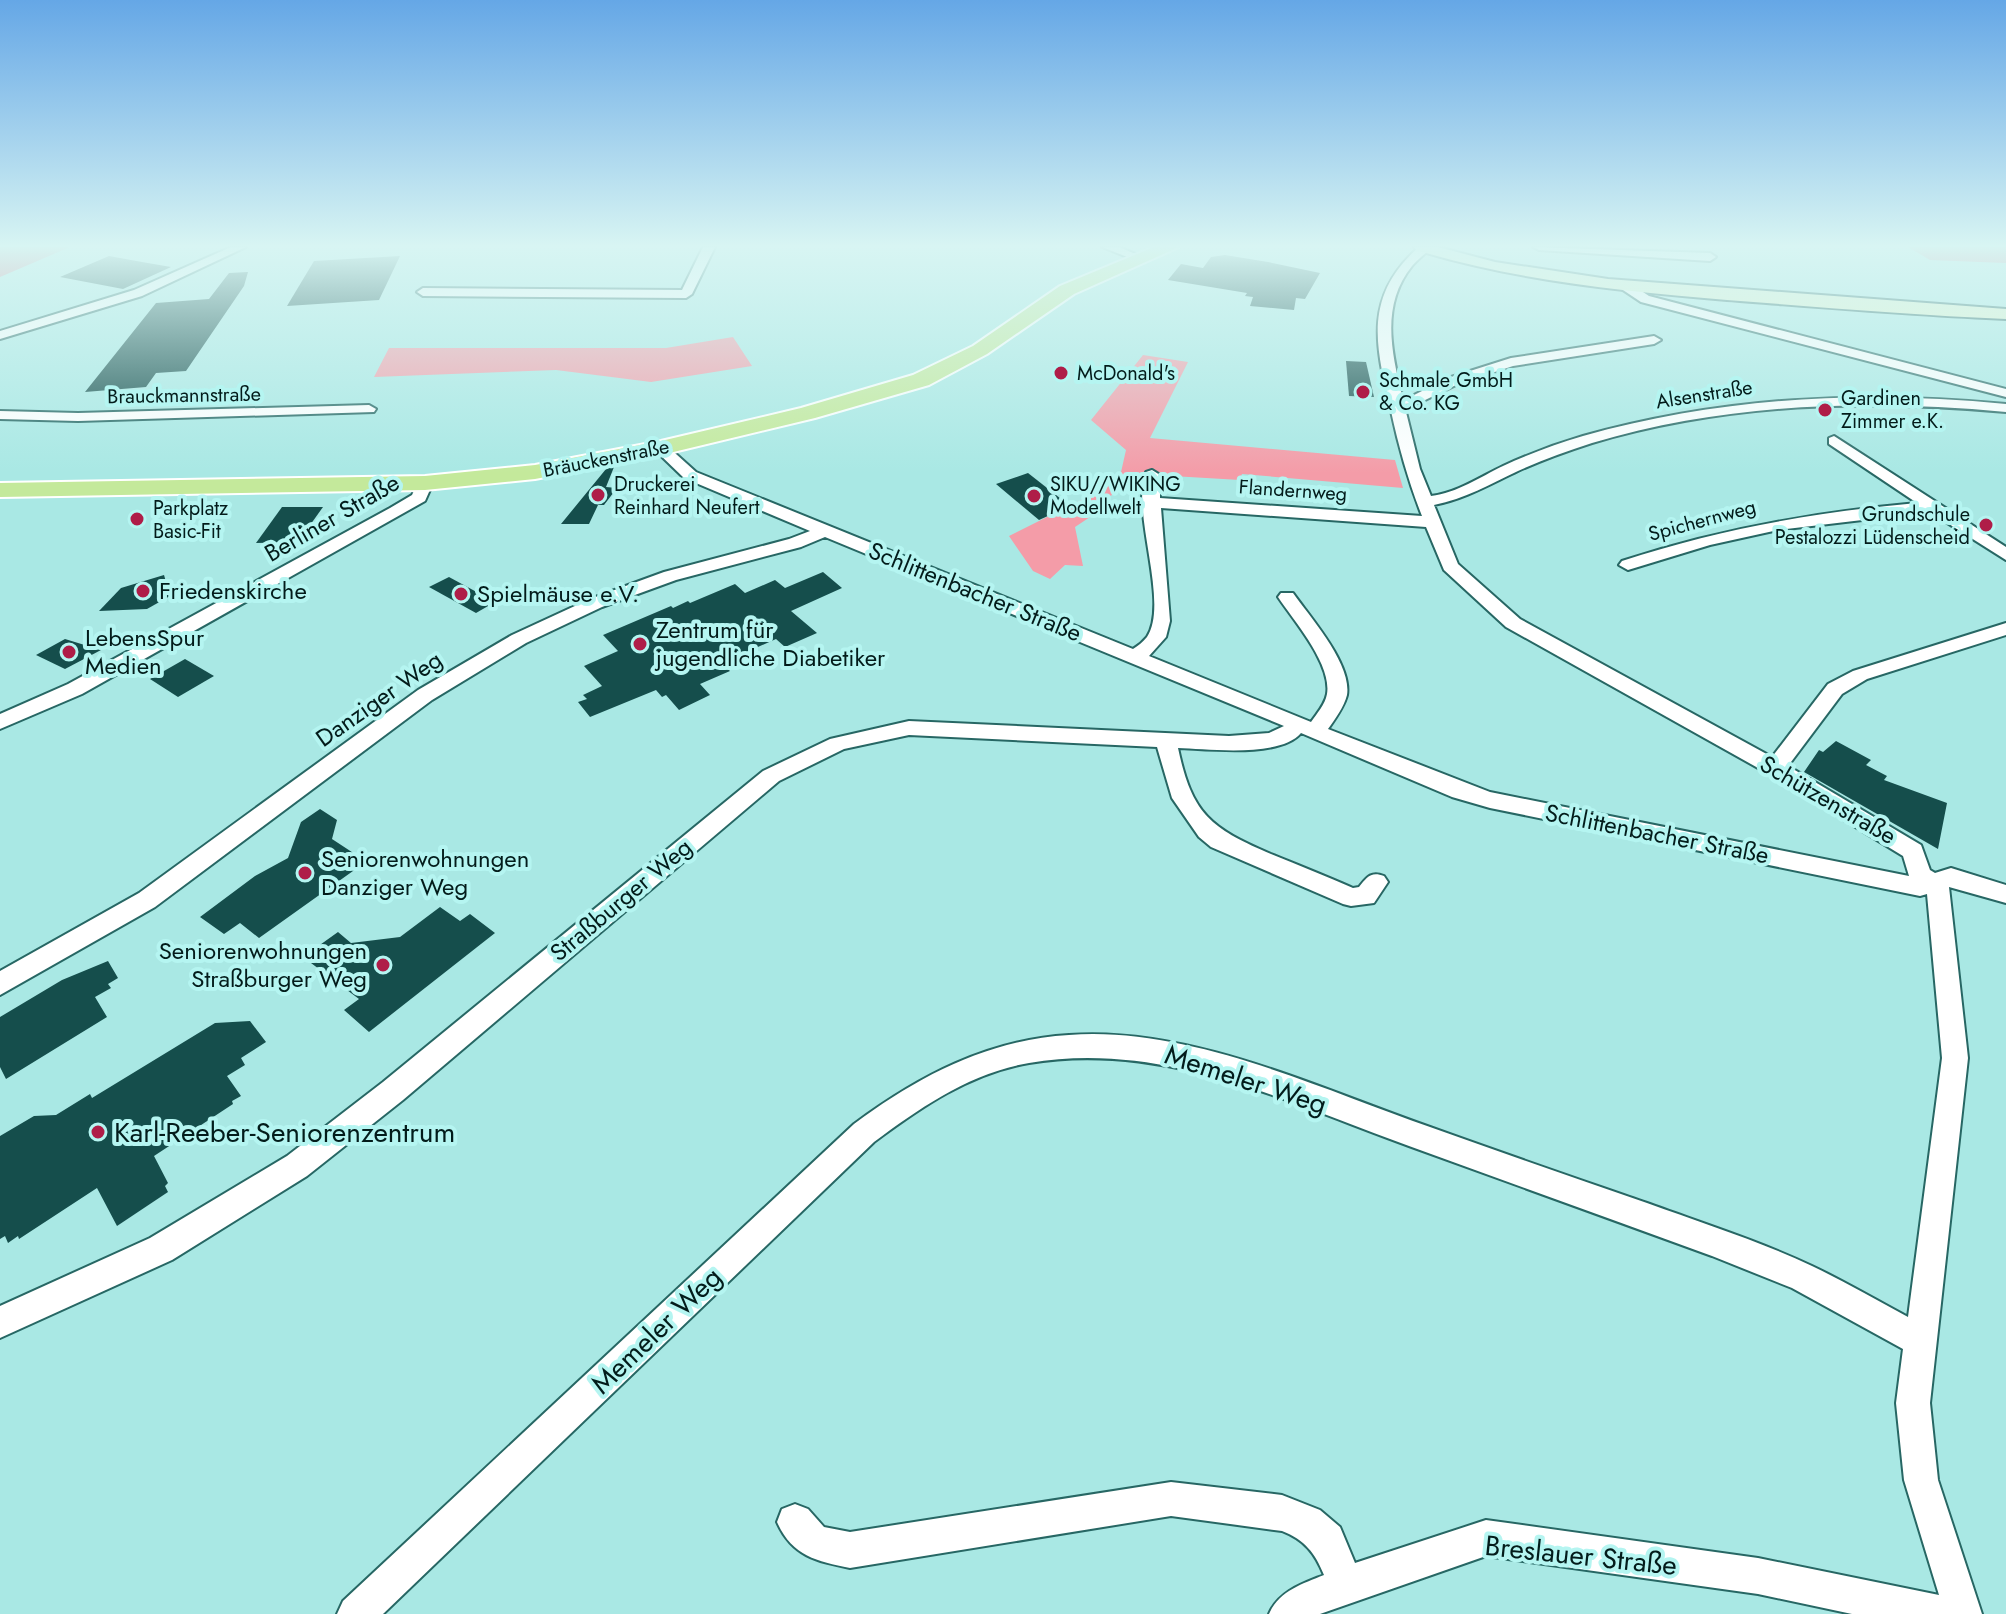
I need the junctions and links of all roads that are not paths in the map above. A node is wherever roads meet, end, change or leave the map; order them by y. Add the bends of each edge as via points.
1 (42, 322) edge
2 (1020, 322) edge
3 (1384, 322) edge
4 (1735, 322) edge
5 (0, 335) edge
6 (1654, 340) dead end
7 (2006, 393) edge
8 (1394, 399) junction
9 (2006, 408) edge
10 (369, 409) dead end
11 (0, 415) edge
12 (1834, 441) dead end
13 (661, 448) junction
14 (1152, 475) dead end
15 (425, 483) junction
16 (0, 490) edge
17 (1423, 501) junction
18 (1150, 502) junction
19 (1931, 507) junction
20 (1431, 522) junction
21 (824, 531) junction
22 (2006, 555) edge
23 (1628, 565) dead end
24 (1287, 597) dead end
25 (2006, 629) edge
26 (1136, 657) junction
27 (0, 722) edge
28 (1305, 728) junction
29 (1167, 743) junction
30 (1775, 768) junction
31 (1376, 882) dead end
32 (1932, 883) junction
33 (2006, 894) edge
34 (0, 984) edge
35 (0, 1322) edge
36 (1920, 1341) junction
37 (795, 1522) dead end
38 (1346, 1584) junction
39 (356, 1614) edge
40 (1288, 1614) edge
41 (1941, 1614) edge
42 (1963, 1614) edge

1 - 5 street
2 - 13 main road, Bräuckenstraße via 921,380
3 - 8 street, Schützenstraße via 1383,347
4 - 7 street
6 - 8 street via 1519,360 1414,400
8 - 17 street, Schützenstraße
9 - 17 street, Alsenstraße via 1832,400 1676,417 1549,452 1443,502
10 - 11 street, Brauckmannstraße
12 - 19 street
13 - 15 main road, Bräuckenstraße via 535,472
13 - 21 street, Schlittenbacher Straße via 690,475
14 - 18 street
15 - 16 main road, Bräuckenstraße
15 - 27 street, Berliner Straße via 419,498 396,511 75,689
17 - 20 street, Schützenstraße
18 - 20 street, Flandernweg
18 - 26 street via 1160,625 1158,635
19 - 22 street
19 - 23 street, Spichernweg via 1765,525
20 - 30 street, Schützenstraße via 1450,566 1513,623
21 - 26 street, Schlittenbacher Straße
21 - 34 street, Danziger Weg via 670,576 519,639 425,695 147,900
24 - 28 street via 1336,678 1337,696
25 - 30 street via 1860,675 1835,689
26 - 28 street, Schlittenbacher Straße
28 - 29 street, Straßburger Weg via 1253,743
28 - 32 street, Schlittenbacher Straße via 1490,800 1920,887
29 - 31 street via 1186,808 1219,841 1351,897 1366,896
29 - 35 street, Straßburger Weg via 909,728 819,749 771,776 297,1166 161,1249
30 - 32 street, Schützenstraße via 1913,851 1920,875
32 - 33 street, Schlittenbacher Straße via 1951,877
32 - 36 street, Schützenstraße via 1938,888 1955,1058
36 - 39 street, Memeler Weg via 1802,1277 1712,1241 1210,1062 1151,1048 1097,1043 1007,1055 927,1088 864,1133
36 - 42 street, Schützenstraße via 1913,1403 1916,1452
37 - 38 street via 814,1543 850,1550 1171,1499 1282,1513 1307,1523 1327,1540
38 - 40 street, Breslauer Straße
38 - 41 street, Breslauer Straße via 1486,1538 1758,1576

